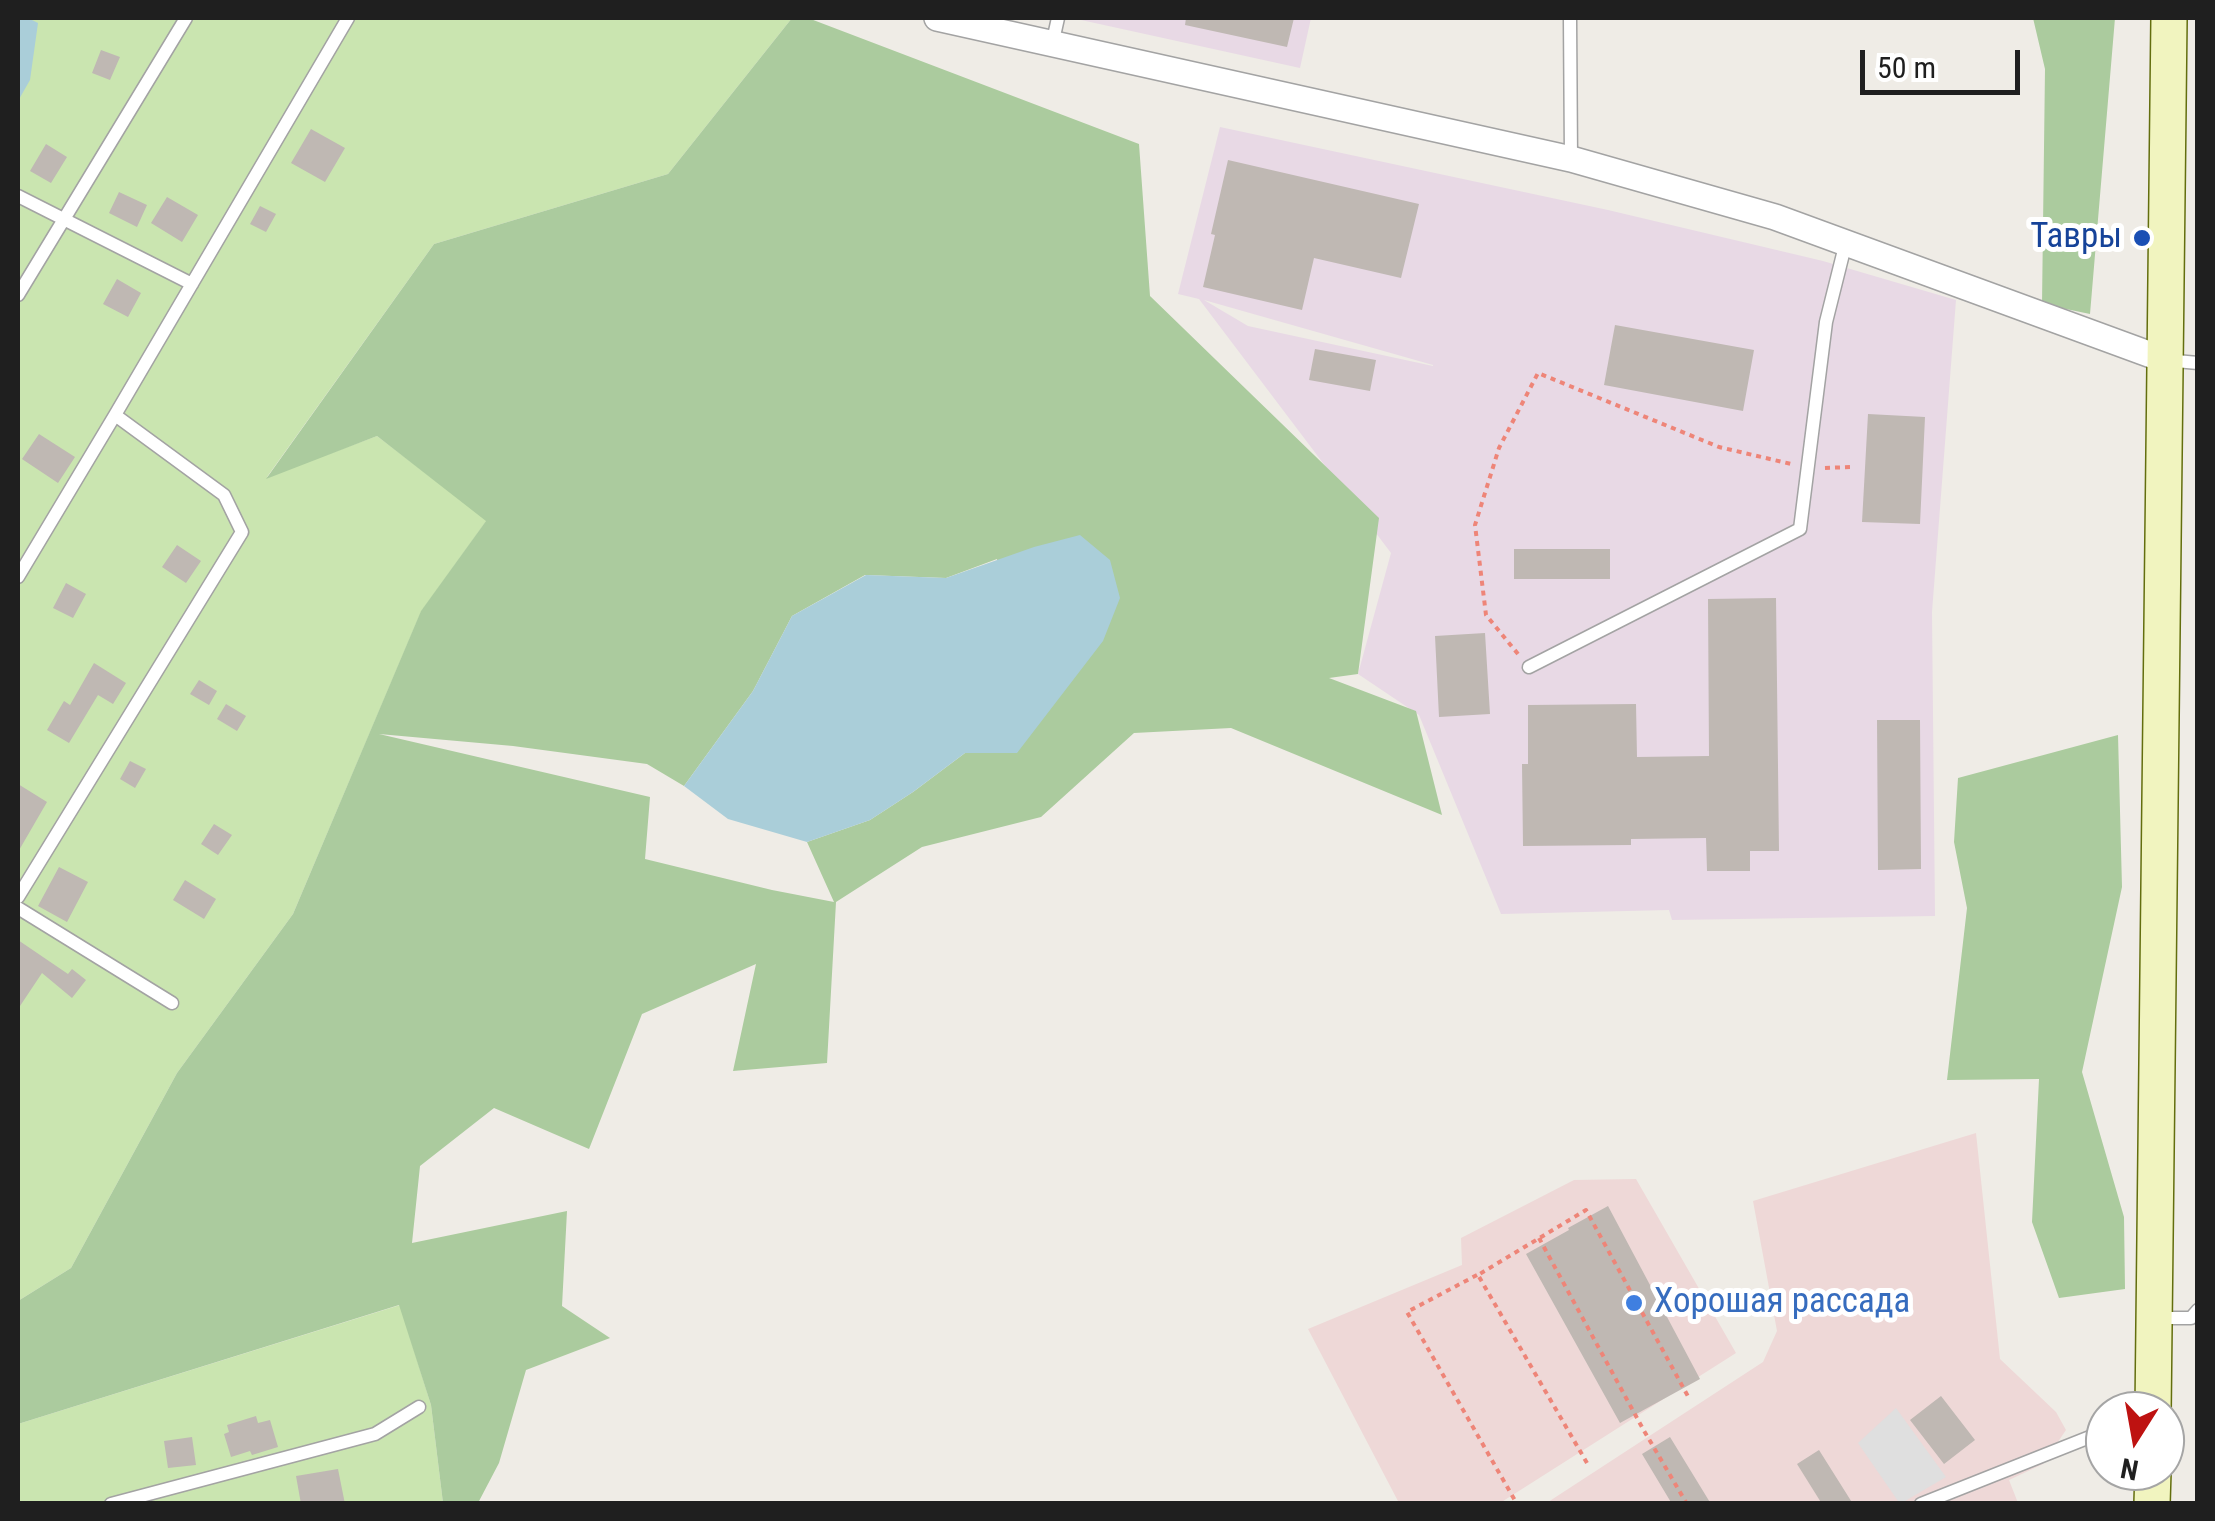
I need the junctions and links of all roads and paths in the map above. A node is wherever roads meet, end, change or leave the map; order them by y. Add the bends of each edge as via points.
1 (186, 18) edge
2 (348, 18) edge
3 (937, 18) edge
4 (1058, 18) edge
5 (1570, 18) edge
6 (2169, 18) edge
7 (1052, 45) junction
8 (1572, 159) junction
9 (18, 196) edge
10 (65, 220) junction
11 (1846, 242) junction
12 (192, 284) junction
13 (18, 296) edge
14 (2181, 362) edge
15 (115, 416) junction
16 (1850, 467) dead end
17 (1808, 468) junction
18 (18, 578) edge
19 (1528, 667) joint
20 (18, 896) edge
21 (18, 908) edge
22 (172, 1003) dead end
23 (1539, 1238) junction
24 (1478, 1275) junction
25 (2198, 1310) edge
26 (2154, 1318) junction
27 (2154, 1391) edge
28 (1690, 1400) dead end
29 (419, 1407) dead end
30 (2085, 1439) edge
31 (1587, 1463) dead end
32 (111, 1504) edge
33 (1518, 1504) edge
34 (1687, 1504) edge
35 (1921, 1504) edge

1 - 10 lane
2 - 12 lane
3 - 7 street
4 - 7 lane
5 - 8 lane
6 - 14 main road
7 - 8 street
8 - 11 street
9 - 10 lane
10 - 12 lane
10 - 13 lane
11 - 14 street
11 - 17 lane via 1826,322
12 - 15 lane
14 - 26 main road
15 - 18 lane
15 - 20 lane via 224,495 242,532
16 - 17 path
17 - 19 lane via 1800,529
17 - 19 path via 1719,447 1538,373 1499,448 1475,525 1486,614
21 - 22 lane
23 - 24 path
23 - 28 path via 1586,1210
23 - 34 path
24 - 31 path
24 - 33 path via 1407,1312
25 - 26 lane via 2191,1318
26 - 27 main road
29 - 32 lane via 375,1434
30 - 35 lane

